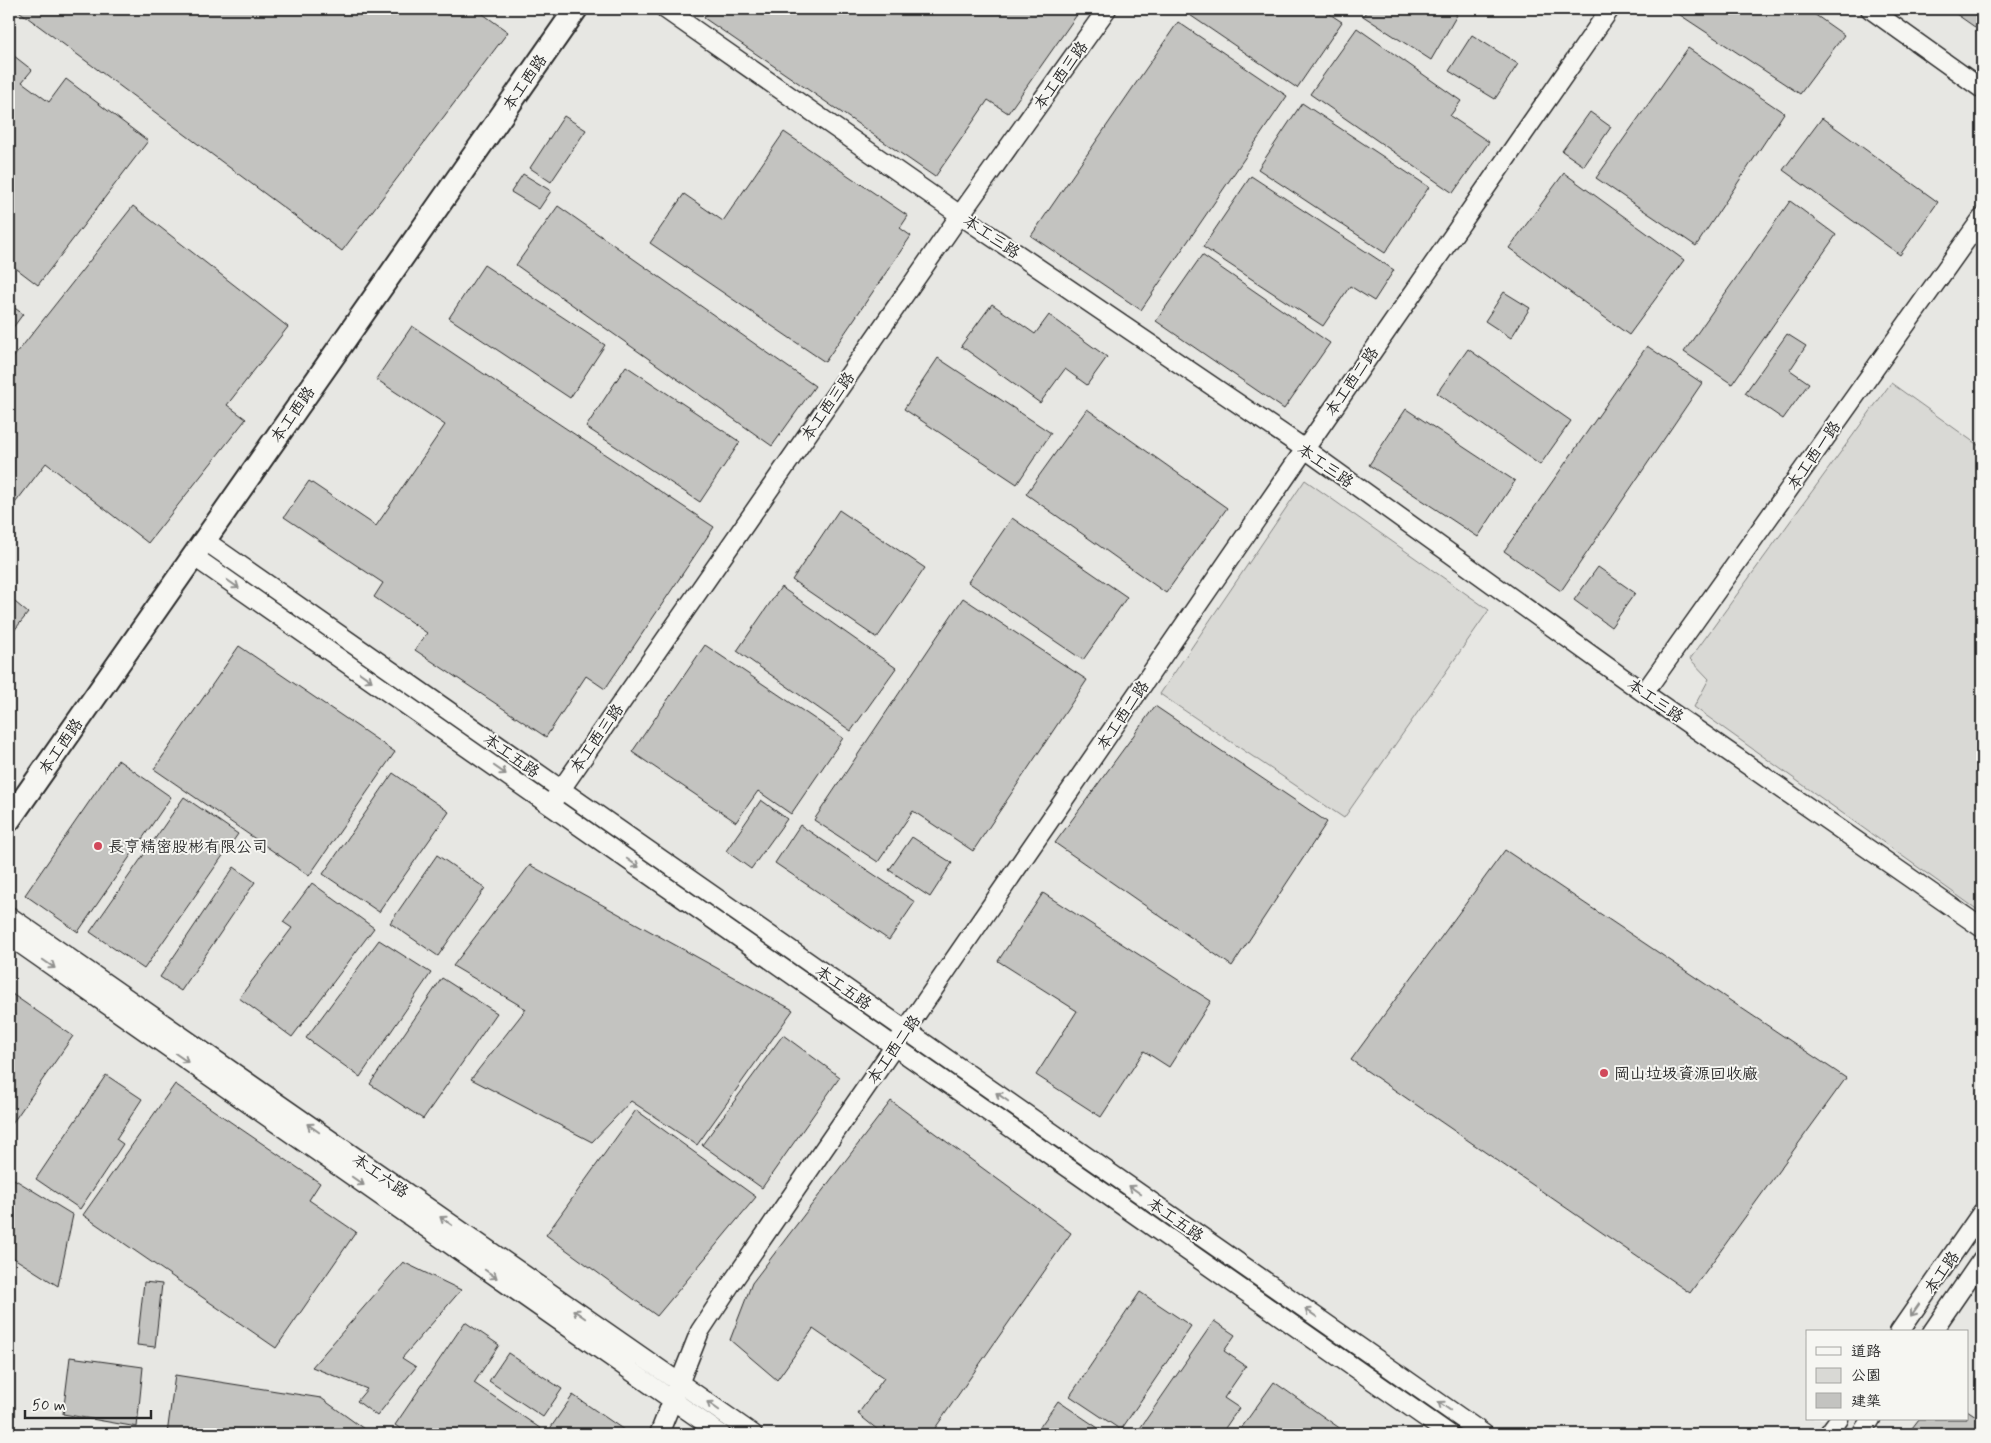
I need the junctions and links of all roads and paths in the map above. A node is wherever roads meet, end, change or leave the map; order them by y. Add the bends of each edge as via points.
1 (576, 9) edge
2 (665, 9) edge
3 (1107, 9) edge
4 (1610, 9) edge
5 (1870, 9) edge
6 (1982, 88) edge
7 (960, 215) junction
8 (1982, 218) edge
9 (1305, 449) junction
10 (199, 548) junction
11 (1644, 692) junction
12 (561, 789) junction
13 (550, 805) junction
14 (9, 820) edge
15 (9, 916) edge
16 (1982, 928) edge
17 (9, 936) edge
18 (906, 1030) junction
19 (895, 1047) junction
20 (1982, 1212) edge
21 (1982, 1259) edge
22 (1901, 1330) edge
23 (1933, 1330) edge
24 (680, 1384) junction
25 (673, 1401) junction
26 (1838, 1420) edge
27 (1870, 1420) edge
28 (659, 1434) edge
29 (721, 1434) edge
30 (753, 1434) edge
31 (1449, 1434) edge
32 (1484, 1434) edge
33 (1828, 1434) edge
34 (1861, 1434) edge

1 - 10 street, 本工西路
2 - 7 street, 本工三路
3 - 7 street, 本工西三路
4 - 9 street, 本工西二路
5 - 6 street
7 - 9 street, 本工三路
7 - 12 street, 本工西三路
8 - 11 street, 本工西一路
9 - 11 street, 本工三路
9 - 18 street, 本工西二路
10 - 12 street, 本工五路
10 -> 13 street, 本工五路
10 - 14 street, 本工西路
11 - 16 street, 本工三路
12 - 13 street, 本工西三路
12 - 18 street, 本工五路
13 -> 19 street, 本工五路
24 -> 15 street, 本工六路
17 -> 25 street, 本工六路
18 - 19 street, 本工西二路
32 -> 18 street, 本工五路
19 - 24 street, 本工西二路 via 700,1332
19 - 31 street, 本工五路
20 -> 22 street, 本工路
21 - 23 street, 本工路
24 - 25 street, 本工西二路
30 -> 24 street, 本工六路
25 - 28 street, 本工西二路
25 - 29 street, 本工六路
26 - 33 street
27 - 34 street

